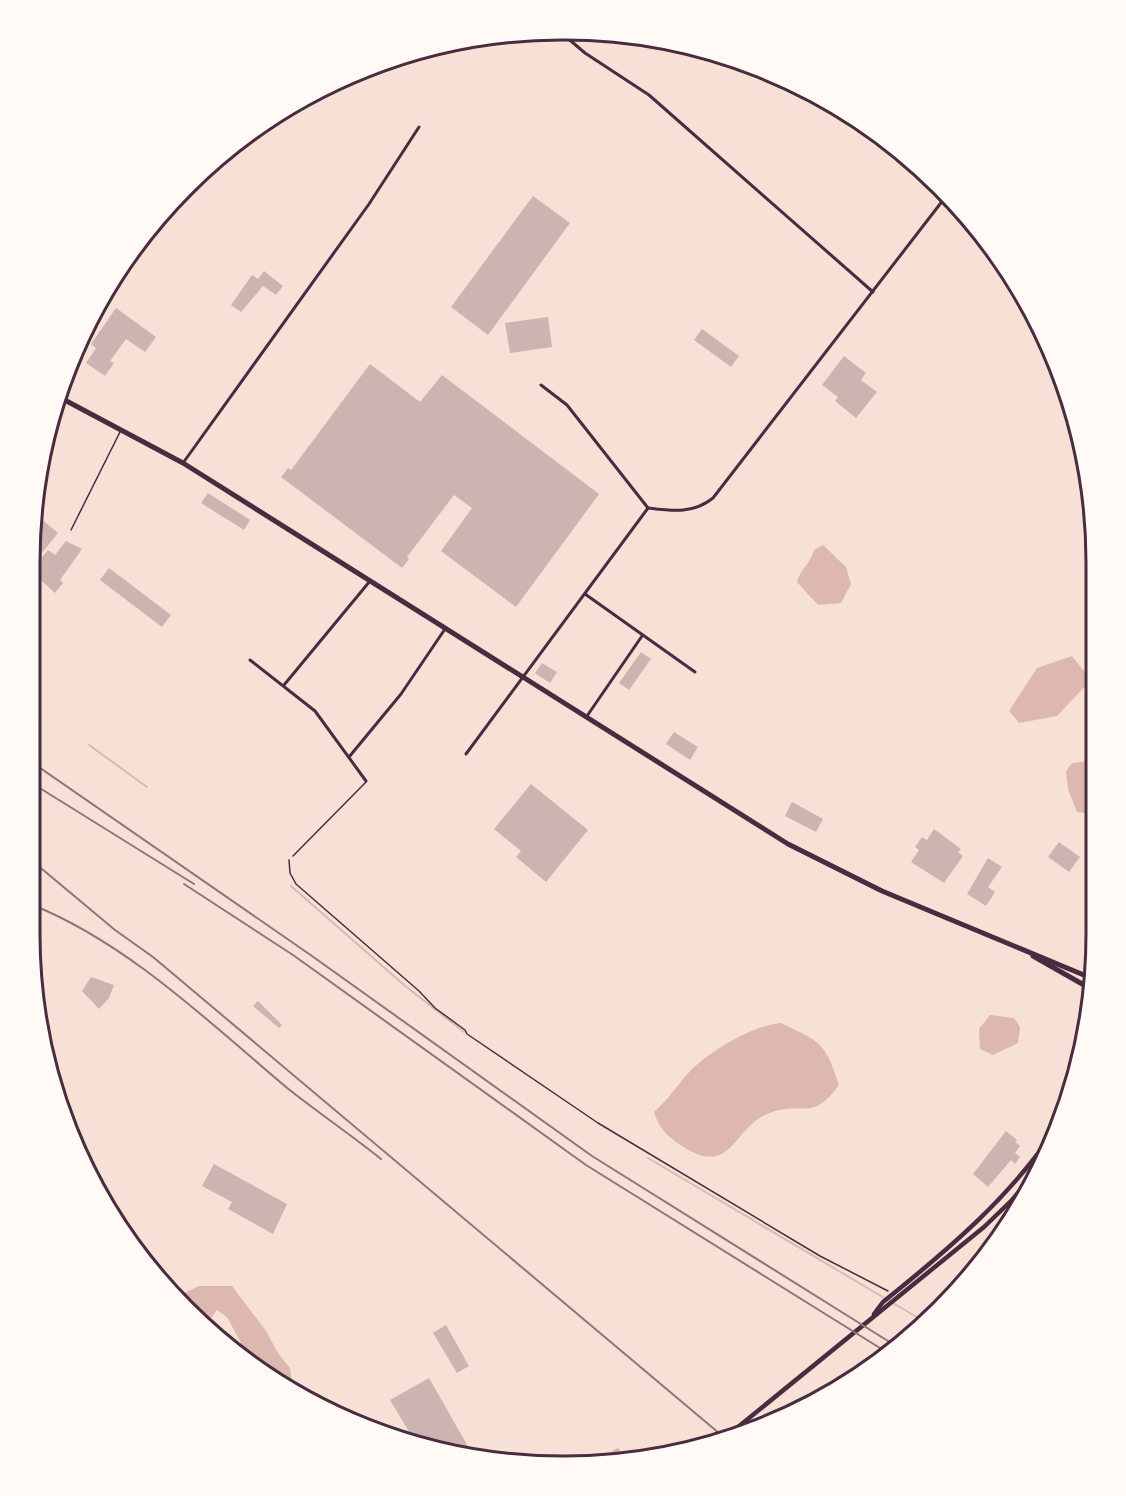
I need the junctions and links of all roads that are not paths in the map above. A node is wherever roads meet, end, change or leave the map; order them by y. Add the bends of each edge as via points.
1 (570, 40) edge
2 (419, 127) dead end
3 (941, 203) edge
4 (873, 292) junction
5 (541, 386) dead end
6 (66, 402) edge
7 (122, 429) junction
8 (183, 463) junction
9 (648, 508) junction
10 (71, 530) dead end
11 (370, 581) junction
12 (585, 594) junction
13 (445, 629) junction
14 (642, 636) junction
15 (250, 660) dead end
16 (695, 672) dead end
17 (523, 678) junction
18 (284, 685) junction
19 (586, 718) junction
20 (466, 754) dead end
21 (349, 757) junction
22 (366, 781) joint
23 (293, 856) road end
24 (1026, 952) junction
25 (1083, 975) edge
26 (1082, 985) edge
27 (1037, 1153) edge
28 (1013, 1197) edge
29 (872, 1316) junction
30 (741, 1424) edge

1 - 4 street via 649,96
2 - 8 street via 369,204
3 - 4 street
4 - 9 street via 713,498 690,511
5 - 9 street via 567,405
6 - 7 main road
7 - 8 main road
7 - 10 lane
8 - 11 main road
9 - 12 street
11 - 13 main road
11 - 18 street
12 - 14 street
12 - 17 street
13 - 17 main road
13 - 21 street via 401,694
14 - 16 street
14 - 19 street
15 - 18 street
17 - 19 main road
17 - 20 street
18 - 21 street via 315,711
19 - 24 main road via 807,854 882,891
21 - 22 street
22 - 23 lane
24 - 25 main road
24 - 26 main road
27 - 29 main road via 979,1221
28 - 29 main road via 889,1306
29 - 30 main road

